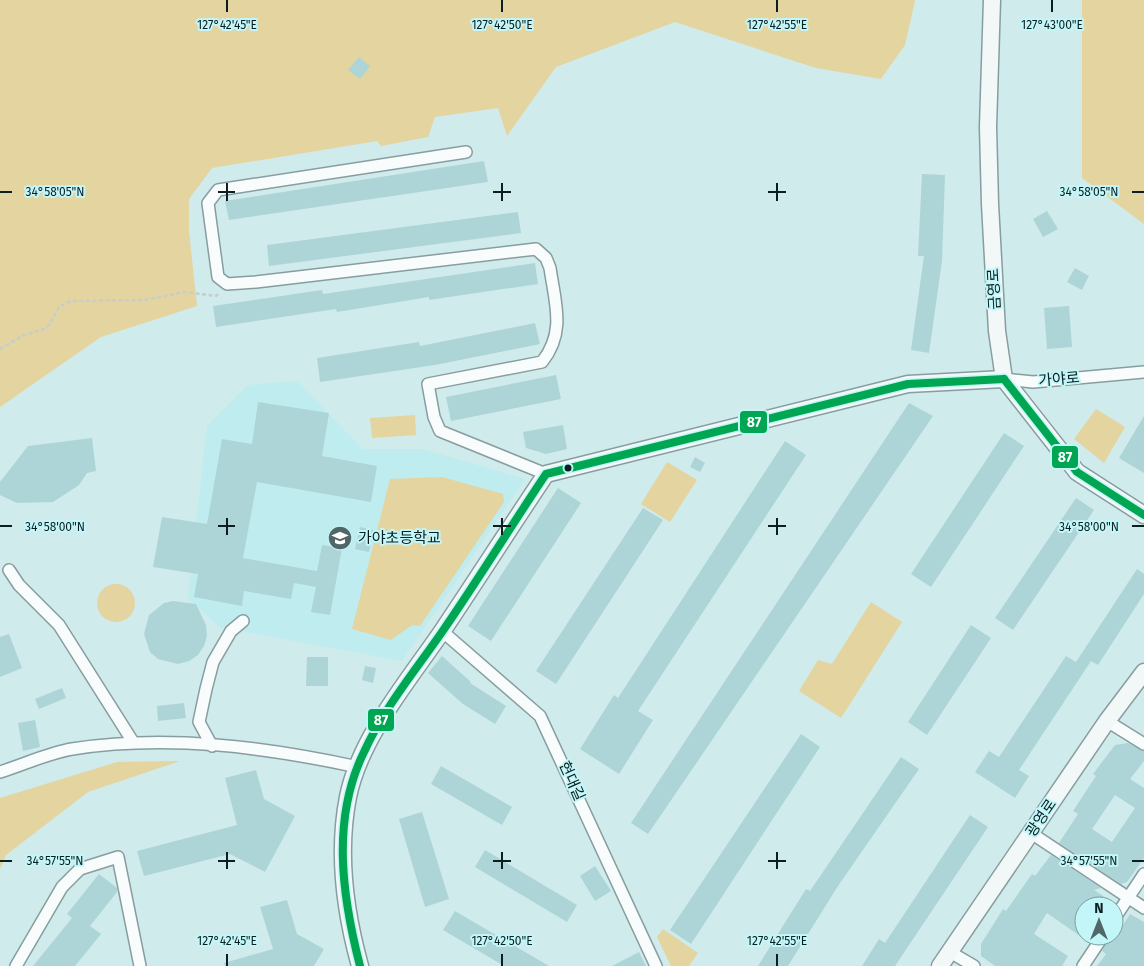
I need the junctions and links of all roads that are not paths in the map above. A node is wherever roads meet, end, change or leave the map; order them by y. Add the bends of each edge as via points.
1 (992, 0) edge
2 (466, 152) dead end
3 (1144, 372) edge
4 (1004, 379) junction
5 (546, 474) junction
6 (1144, 515) edge
7 (9, 570) dead end
8 (243, 621) dead end
9 (442, 631) junction
10 (1144, 672) edge
11 (1108, 721) junction
12 (133, 742) junction
13 (1144, 744) edge
14 (212, 746) junction
15 (358, 767) junction
16 (0, 772) edge
17 (1031, 833) junction
18 (1144, 874) edge
19 (1128, 898) junction
20 (1124, 904) edge
21 (1144, 908) edge
22 (1096, 946) edge
23 (950, 952) junction
24 (16, 966) edge
25 (140, 966) edge
26 (360, 966) edge
27 (656, 966) edge
28 (940, 966) edge
29 (974, 966) edge
30 (1083, 966) edge

1 - 4 street, 금영로 via 988,127 990,204 997,331
2 - 5 street via 218,190 208,203 218,277 227,284 536,248 550,268 557,322 553,348 542,362 428,384 440,431
3 - 4 street, 가야로 via 1033,382
4 - 5 street, 가야로 via 908,384
4 - 6 street, 금영로 via 1077,472
5 - 9 street
7 - 12 street via 59,625
8 - 14 street via 230,631 213,662 206,689 199,722
9 - 15 street via 367,744
9 - 27 street, 현대길 via 540,716
10 - 11 street, 광영로
11 - 13 street
11 - 17 street, 광영로
12 - 14 street
12 - 16 street via 71,749
14 - 15 street via 294,754
15 - 26 street via 348,796 343,869 347,914
17 - 19 street
17 - 23 street, 광영로
18 - 19 street
19 - 20 street
19 - 21 street
22 - 30 street
23 - 28 street, 광영로
23 - 29 street
24 - 25 street via 62,887 80,869 118,857

